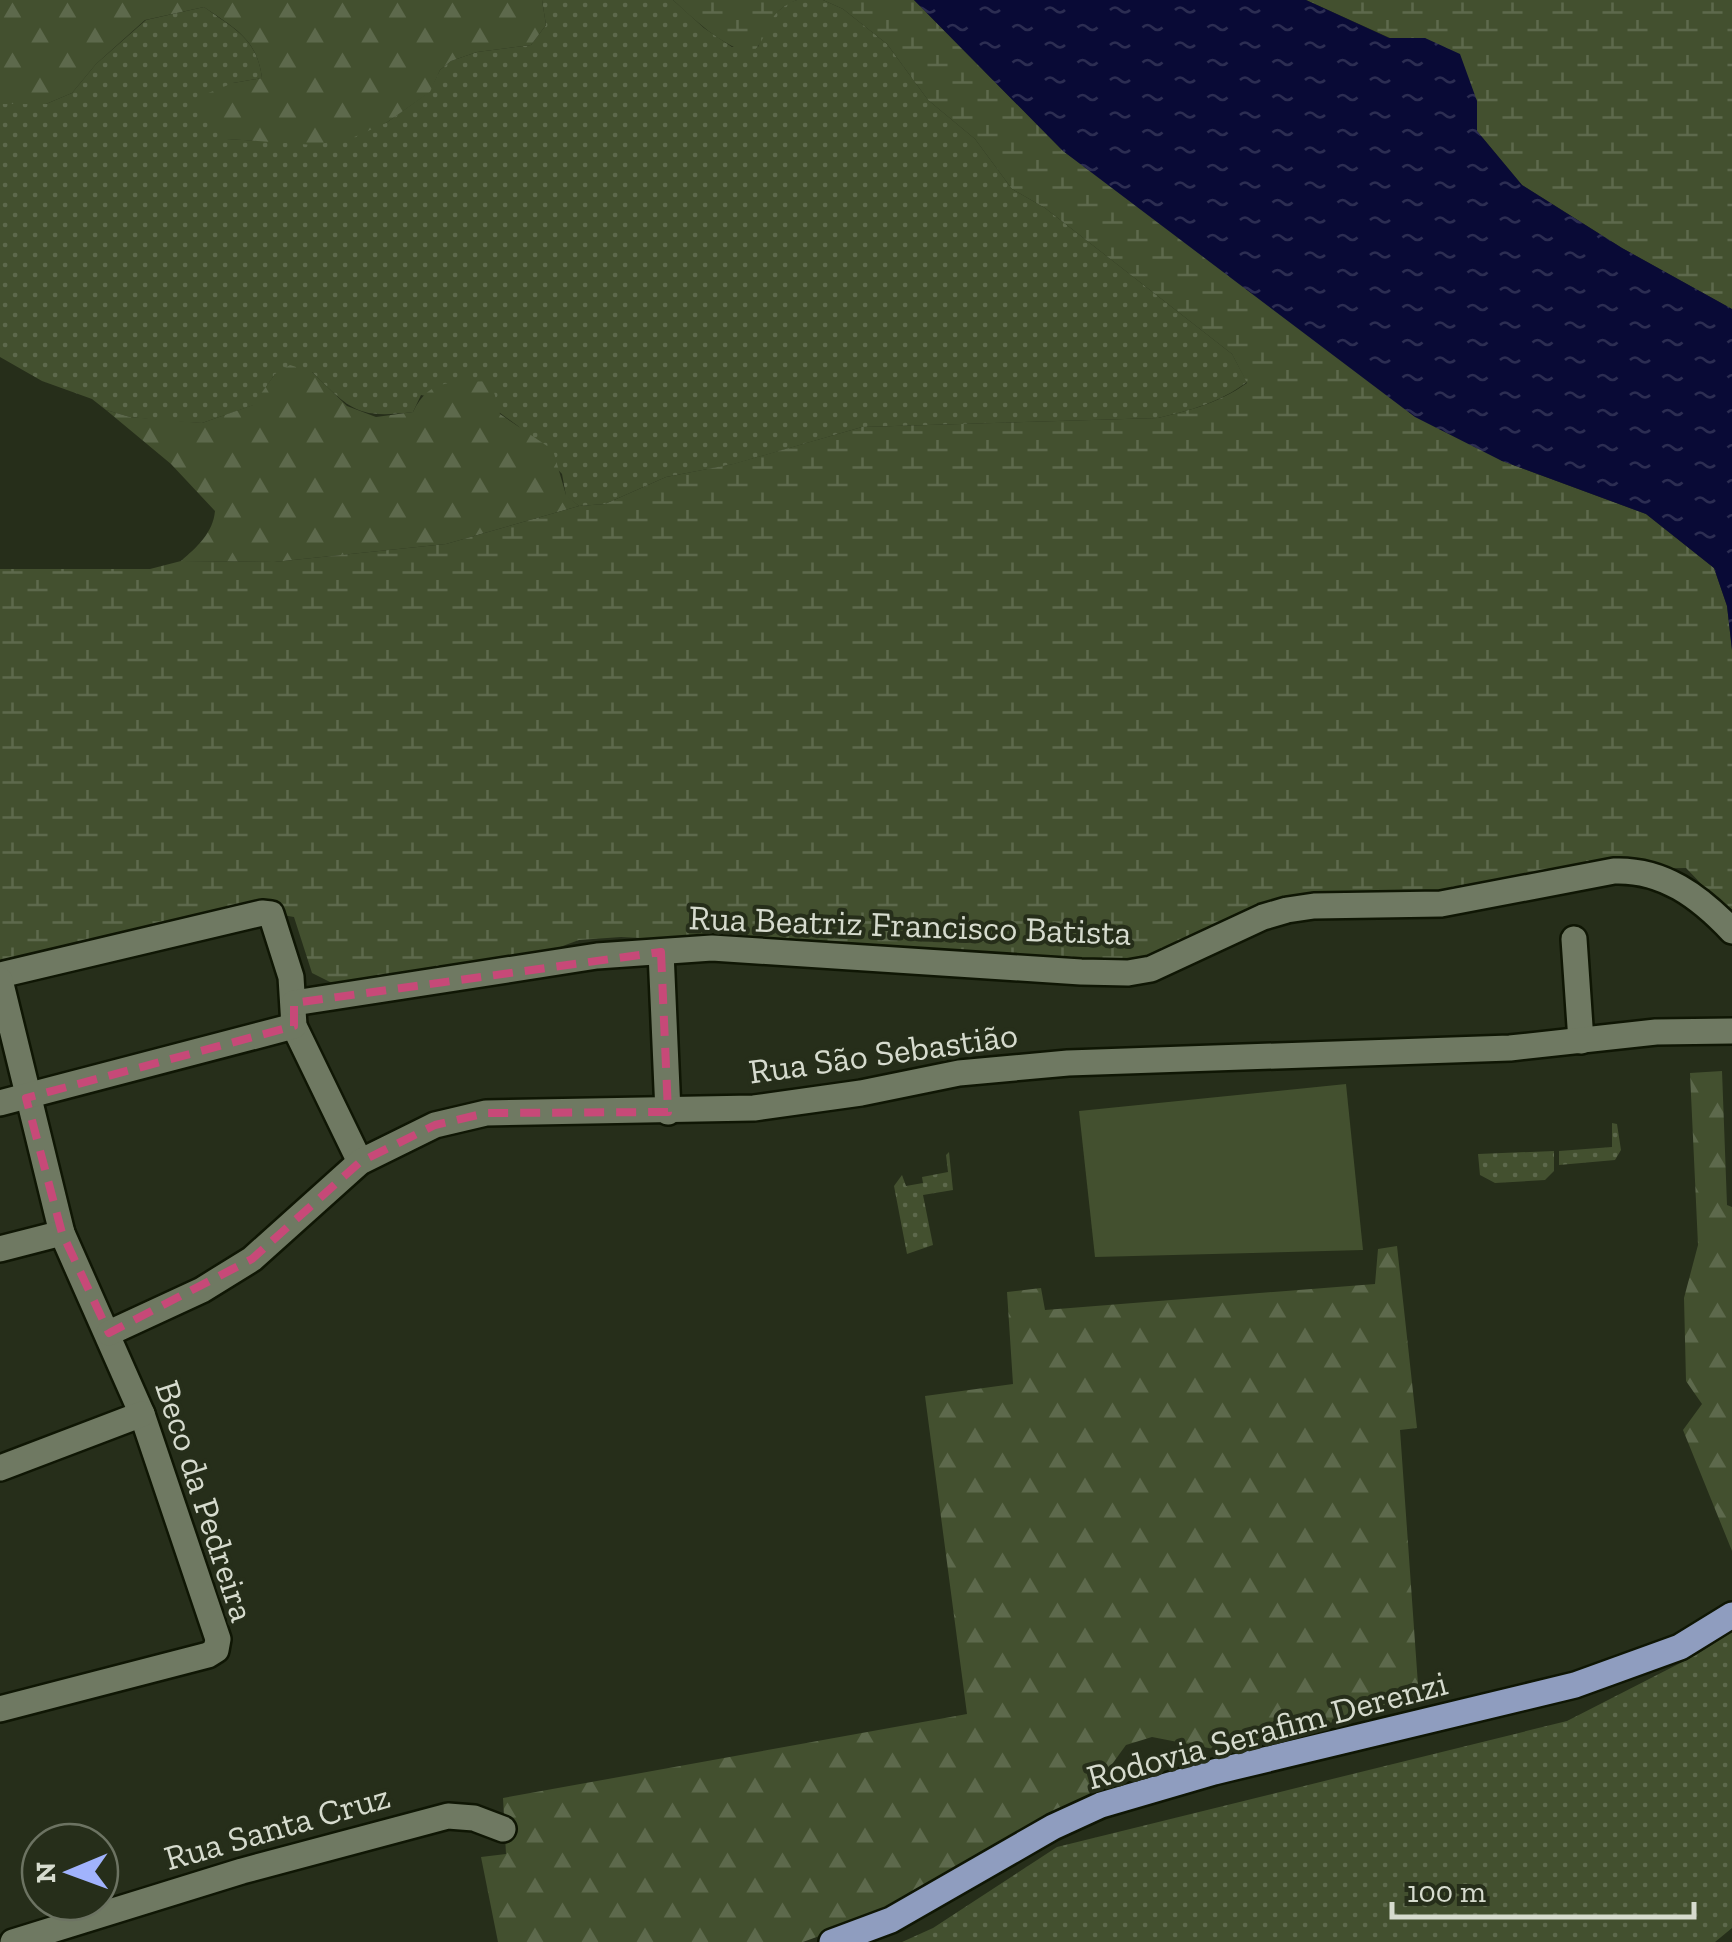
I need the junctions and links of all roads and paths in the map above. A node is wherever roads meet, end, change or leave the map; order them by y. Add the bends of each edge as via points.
1 (1732, 931) edge
2 (1574, 940) dead end
3 (661, 952) junction
4 (0, 977) edge
5 (294, 1014) junction
6 (1732, 1031) edge
7 (1582, 1040) junction
8 (26, 1098) junction
9 (0, 1103) edge
10 (668, 1112) junction
11 (360, 1162) junction
12 (62, 1233) junction
13 (0, 1249) edge
14 (109, 1334) junction
15 (142, 1414) junction
16 (0, 1468) edge
17 (1732, 1615) edge
18 (0, 1710) edge
19 (504, 1830) dead end
20 (0, 1941) edge
21 (10, 1942) edge
22 (832, 1942) edge

1 - 3 street, Rua Beatriz Francisco Batista via 1673,882 1634,870 1441,904 1287,910 1151,969 1128,972 810,952
2 - 7 street
3 - 5 street, Rua Beatriz Francisco Batista via 597,956
3 - 10 street
4 - 5 street via 262,913 274,918
4 - 8 street, Beco da Pedreira
5 - 8 street, Rua Beatriz Francisco Batista
5 - 11 street
6 - 7 street, Rua São Sebastião
7 - 10 street, Rua São Sebastião via 1068,1063 959,1073 754,1108
8 - 9 street, Rua Beatriz Francisco Batista
8 - 12 street, Beco da Pedreira
10 - 11 street, Rua São Sebastião via 486,1112 435,1124
11 - 14 street, Rua São Sebastião via 252,1259
12 - 13 street
12 - 14 street, Beco da Pedreira
14 - 15 street, Beco da Pedreira
15 - 16 street
15 - 18 street, Beco da Pedreira via 216,1627 216,1650
17 - 22 main road, Rodovia Serafim Derenzi via 1680,1648 1575,1685 1214,1772 1102,1806 892,1920
19 - 21 street, Rua Santa Cruz via 448,1816
20 - 21 street

